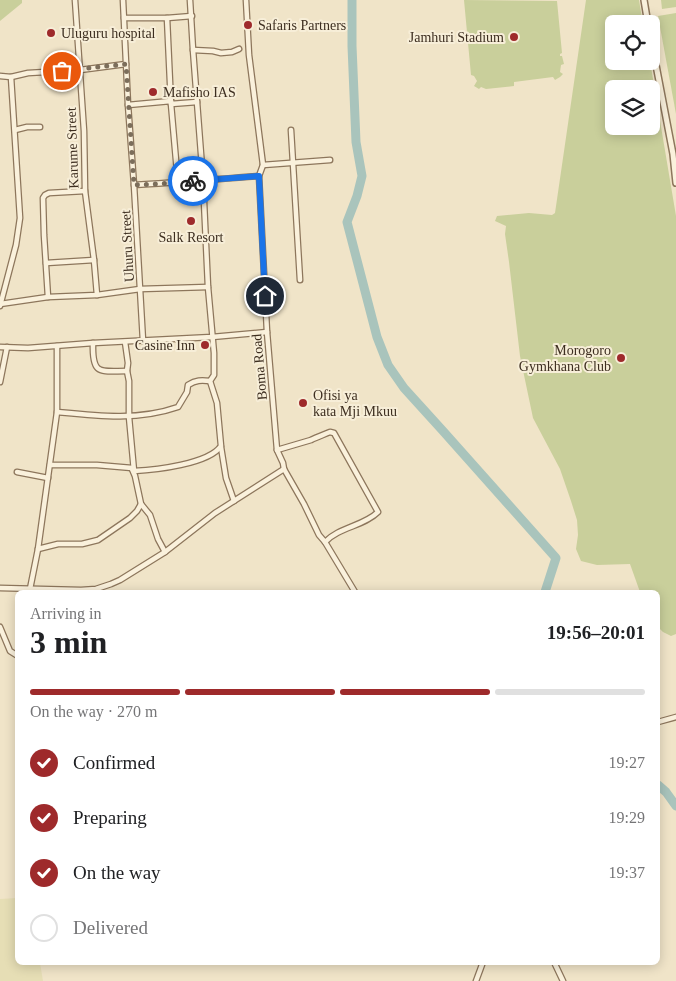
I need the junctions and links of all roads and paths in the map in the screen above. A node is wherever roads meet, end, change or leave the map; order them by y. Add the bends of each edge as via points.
1 (75, 0) edge
2 (123, 0) edge
3 (190, 0) edge
4 (246, 0) edge
5 (644, 0) edge
6 (646, 15) edge
7 (192, 16) junction
8 (124, 18) junction
9 (167, 18) junction
10 (239, 49) dead end
11 (193, 50) junction
12 (126, 64) junction
13 (80, 70) junction
14 (657, 70) edge
15 (0, 76) edge
16 (11, 77) junction
17 (197, 102) junction
18 (172, 104) junction
19 (128, 105) junction
20 (40, 127) dead end
21 (15, 130) junction
22 (291, 130) dead end
23 (330, 160) dead end
24 (292, 162) junction
25 (263, 165) junction
26 (259, 176) junction
27 (204, 180) junction
28 (178, 183) junction
29 (676, 184) edge
30 (134, 185) junction
31 (85, 192) junction
32 (94, 260) junction
33 (46, 264) junction
34 (300, 280) dead end
35 (208, 287) junction
36 (140, 289) junction
37 (97, 295) junction
38 (48, 297) junction
39 (0, 305) edge
40 (267, 332) junction
41 (212, 337) junction
42 (143, 341) junction
43 (125, 342) junction
44 (93, 343) junction
45 (57, 346) junction
46 (0, 347) edge
47 (7, 347) junction
48 (127, 371) junction
49 (210, 381) junction
50 (0, 382) edge
51 (57, 412) junction
52 (129, 417) junction
53 (221, 446) junction
54 (277, 450) junction
55 (210, 455) junction
56 (223, 460) junction
57 (50, 465) junction
58 (133, 469) junction
59 (284, 469) junction
60 (17, 472) dead end
61 (48, 478) junction
62 (234, 501) junction
63 (141, 504) junction
64 (326, 542) junction
65 (38, 549) junction
66 (165, 552) junction
67 (0, 588) edge
68 (21, 590) edge
69 (32, 590) edge
70 (88, 590) edge
71 (354, 590) edge
72 (0, 627) edge
73 (15, 654) edge
74 (676, 717) edge
75 (660, 721) edge
76 (482, 965) edge
77 (556, 965) edge
78 (476, 981) edge
79 (564, 981) edge

1 - 13 street, Karume Street
2 - 8 street, Uhuru Street
3 - 7 street
4 - 25 street, Boma Road
5 - 6 street
7 - 9 street
7 - 11 street
8 - 9 street
8 - 12 street, Uhuru Street
9 - 18 street
10 - 11 street via 221,53
11 - 17 street
12 - 13 street
12 - 19 street, Uhuru Street
13 - 16 street
13 - 31 street, Karume Street
14 - 29 street
15 - 16 street
16 - 21 street
17 - 18 street
17 - 27 street
18 - 19 street
18 - 28 street
19 - 30 street, Uhuru Street
20 - 21 street
21 - 39 street via 20,218
22 - 24 street
23 - 24 street
24 - 25 street
24 - 34 street
25 - 26 street, Boma Road
26 - 27 street
26 - 40 street, Boma Road
27 - 28 street
27 - 35 street
28 - 30 street
30 - 36 street, Uhuru Street
31 - 32 street, Karume Street
31 - 33 street via 49,193 43,198
32 - 33 street
32 - 37 street, Karume Street
33 - 38 street
35 - 36 street
35 - 41 street
36 - 37 street
36 - 42 street, Uhuru Street
37 - 38 street
38 - 39 street
40 - 41 street
40 - 54 street, Boma Road
41 - 42 street
41 - 49 street via 214,375
42 - 43 street
43 - 44 street
43 - 48 street
44 - 45 street
44 - 48 street via 97,369
45 - 47 street
45 - 51 street
46 - 47 street
47 - 50 street
48 - 52 street
49 - 52 street via 198,380 188,385 178,407
49 - 53 street via 217,403
51 - 52 street
51 - 57 street
52 - 58 street
53 - 55 street
53 - 56 street
54 - 59 street, Boma Road
54 - 64 street via 334,433 378,509 372,518 331,536
55 - 56 street
55 - 58 street via 174,466
56 - 62 street
57 - 58 street
57 - 61 street
58 - 63 street
59 - 62 street
59 - 64 street, Boma Road
60 - 61 street
61 - 65 street
62 - 66 street
63 - 65 street via 130,518 98,540
63 - 66 street via 150,516
64 - 71 street, Boma Road
65 - 69 street
66 - 70 street via 111,584
67 - 68 street
72 - 73 street via 10,651
74 - 75 street
76 - 78 street
77 - 79 street

